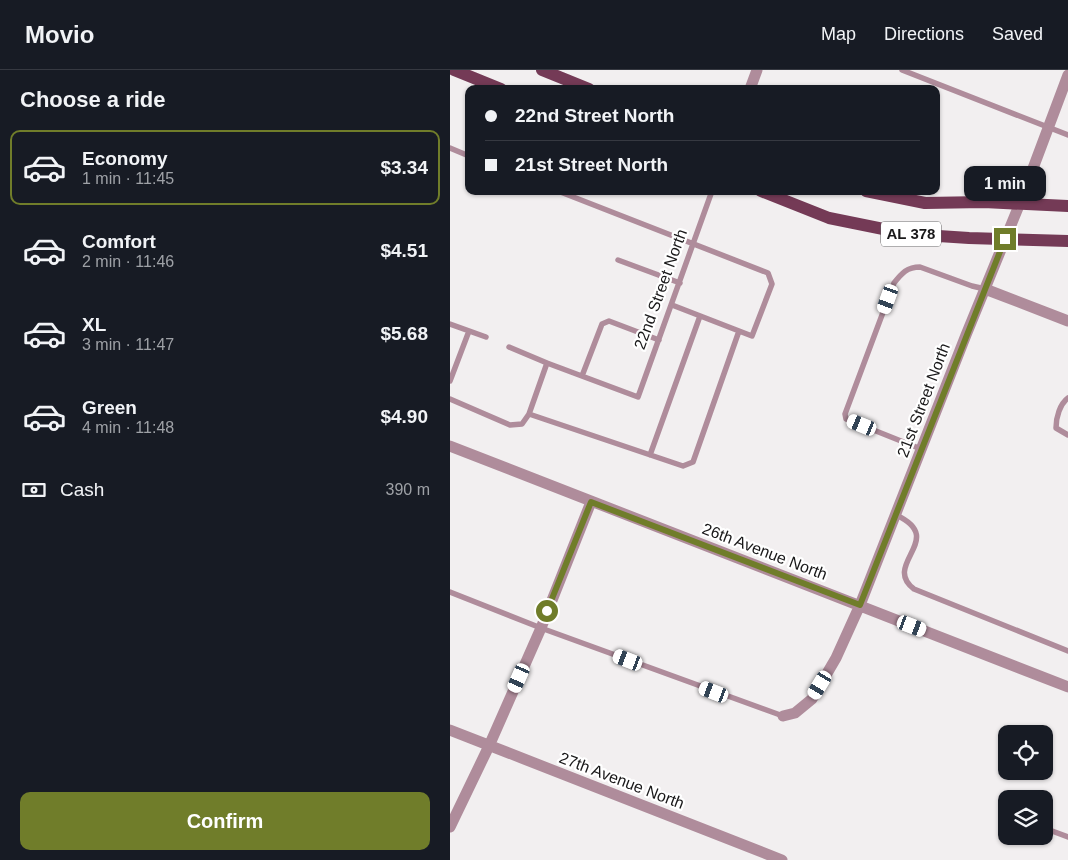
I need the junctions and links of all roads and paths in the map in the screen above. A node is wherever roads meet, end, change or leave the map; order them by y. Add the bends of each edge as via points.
1 (454, 70) edge
2 (542, 70) edge
3 (757, 70) edge
4 (902, 70) edge
5 (1068, 75) edge
6 (491, 85) edge
7 (579, 85) edge
8 (751, 85) edge
9 (1048, 127) junction
10 (1068, 135) edge
11 (450, 148) edge
12 (465, 154) edge
13 (568, 195) edge
14 (711, 195) edge
15 (770, 195) edge
16 (886, 195) edge
17 (1020, 203) junction
18 (1068, 206) edge
19 (1005, 239) junction
20 (1068, 241) edge
21 (694, 245) junction
22 (618, 260) dead end
23 (680, 283) junction
24 (985, 288) junction
25 (672, 305) junction
26 (700, 316) junction
27 (1068, 321) edge
28 (450, 324) edge
29 (469, 330) junction
30 (739, 332) junction
31 (486, 337) dead end
32 (659, 340) junction
33 (509, 347) dead end
34 (547, 363) junction
35 (582, 376) junction
36 (450, 381) edge
37 (1068, 398) edge
38 (450, 399) edge
39 (529, 414) junction
40 (1068, 435) edge
41 (450, 446) edge
42 (921, 449) junction
43 (650, 455) junction
44 (591, 502) junction
45 (896, 515) junction
46 (450, 592) edge
47 (860, 605) junction
48 (541, 628) junction
49 (1068, 651) edge
50 (1068, 687) edge
51 (782, 716) joint
52 (450, 730) edge
53 (489, 746) junction
54 (450, 827) edge
55 (1053, 831) edge
56 (1068, 837) edge
57 (782, 860) edge

1 - 6 main road
2 - 7 main road
3 - 8 street
4 - 9 lane
5 - 9 street, 21st Street North
9 - 10 lane
9 - 17 street, 21st Street North
11 - 12 lane
13 - 21 lane
14 - 21 lane, 22nd Street North
15 - 19 main road, AL 378 via 829,218 908,234
16 - 17 main road, AL 378 via 925,203
17 - 18 main road, AL 378
17 - 19 street, 21st Street North
19 - 20 main road, AL 378
19 - 24 street, 21st Street North
21 - 23 lane, 22nd Street North
21 - 30 lane via 768,273 772,284 752,336
22 - 23 lane
23 - 25 lane, 22nd Street North
24 - 27 street
24 - 42 street, 21st Street North
24 - 42 lane via 920,267 905,270 894,282 844,414 846,419
25 - 26 lane
25 - 32 lane, 22nd Street North
26 - 30 lane
26 - 43 lane
28 - 29 lane
29 - 31 lane
29 - 36 lane
30 - 43 lane via 694,462 684,466
32 - 35 lane via 609,321 602,324
32 - 35 lane, 22nd Street North via 638,397
33 - 34 lane
34 - 35 lane
34 - 39 lane
37 - 40 lane via 1063,402 1056,428
38 - 39 lane via 510,425 522,424
39 - 43 lane
41 - 44 street, 26th Avenue North
42 - 45 street, 21st Street North
44 - 47 street, 26th Avenue North
44 - 48 street
45 - 47 street, 21st Street North
45 - 49 lane via 907,520 916,532 917,539 904,570 907,584
46 - 48 lane
47 - 50 street, 26th Avenue North
47 - 51 street, 21st Street North via 836,658 812,699 795,713
48 - 51 lane
48 - 53 street
52 - 53 street, 27th Avenue North
53 - 54 street
53 - 57 street, 27th Avenue North
55 - 56 lane

